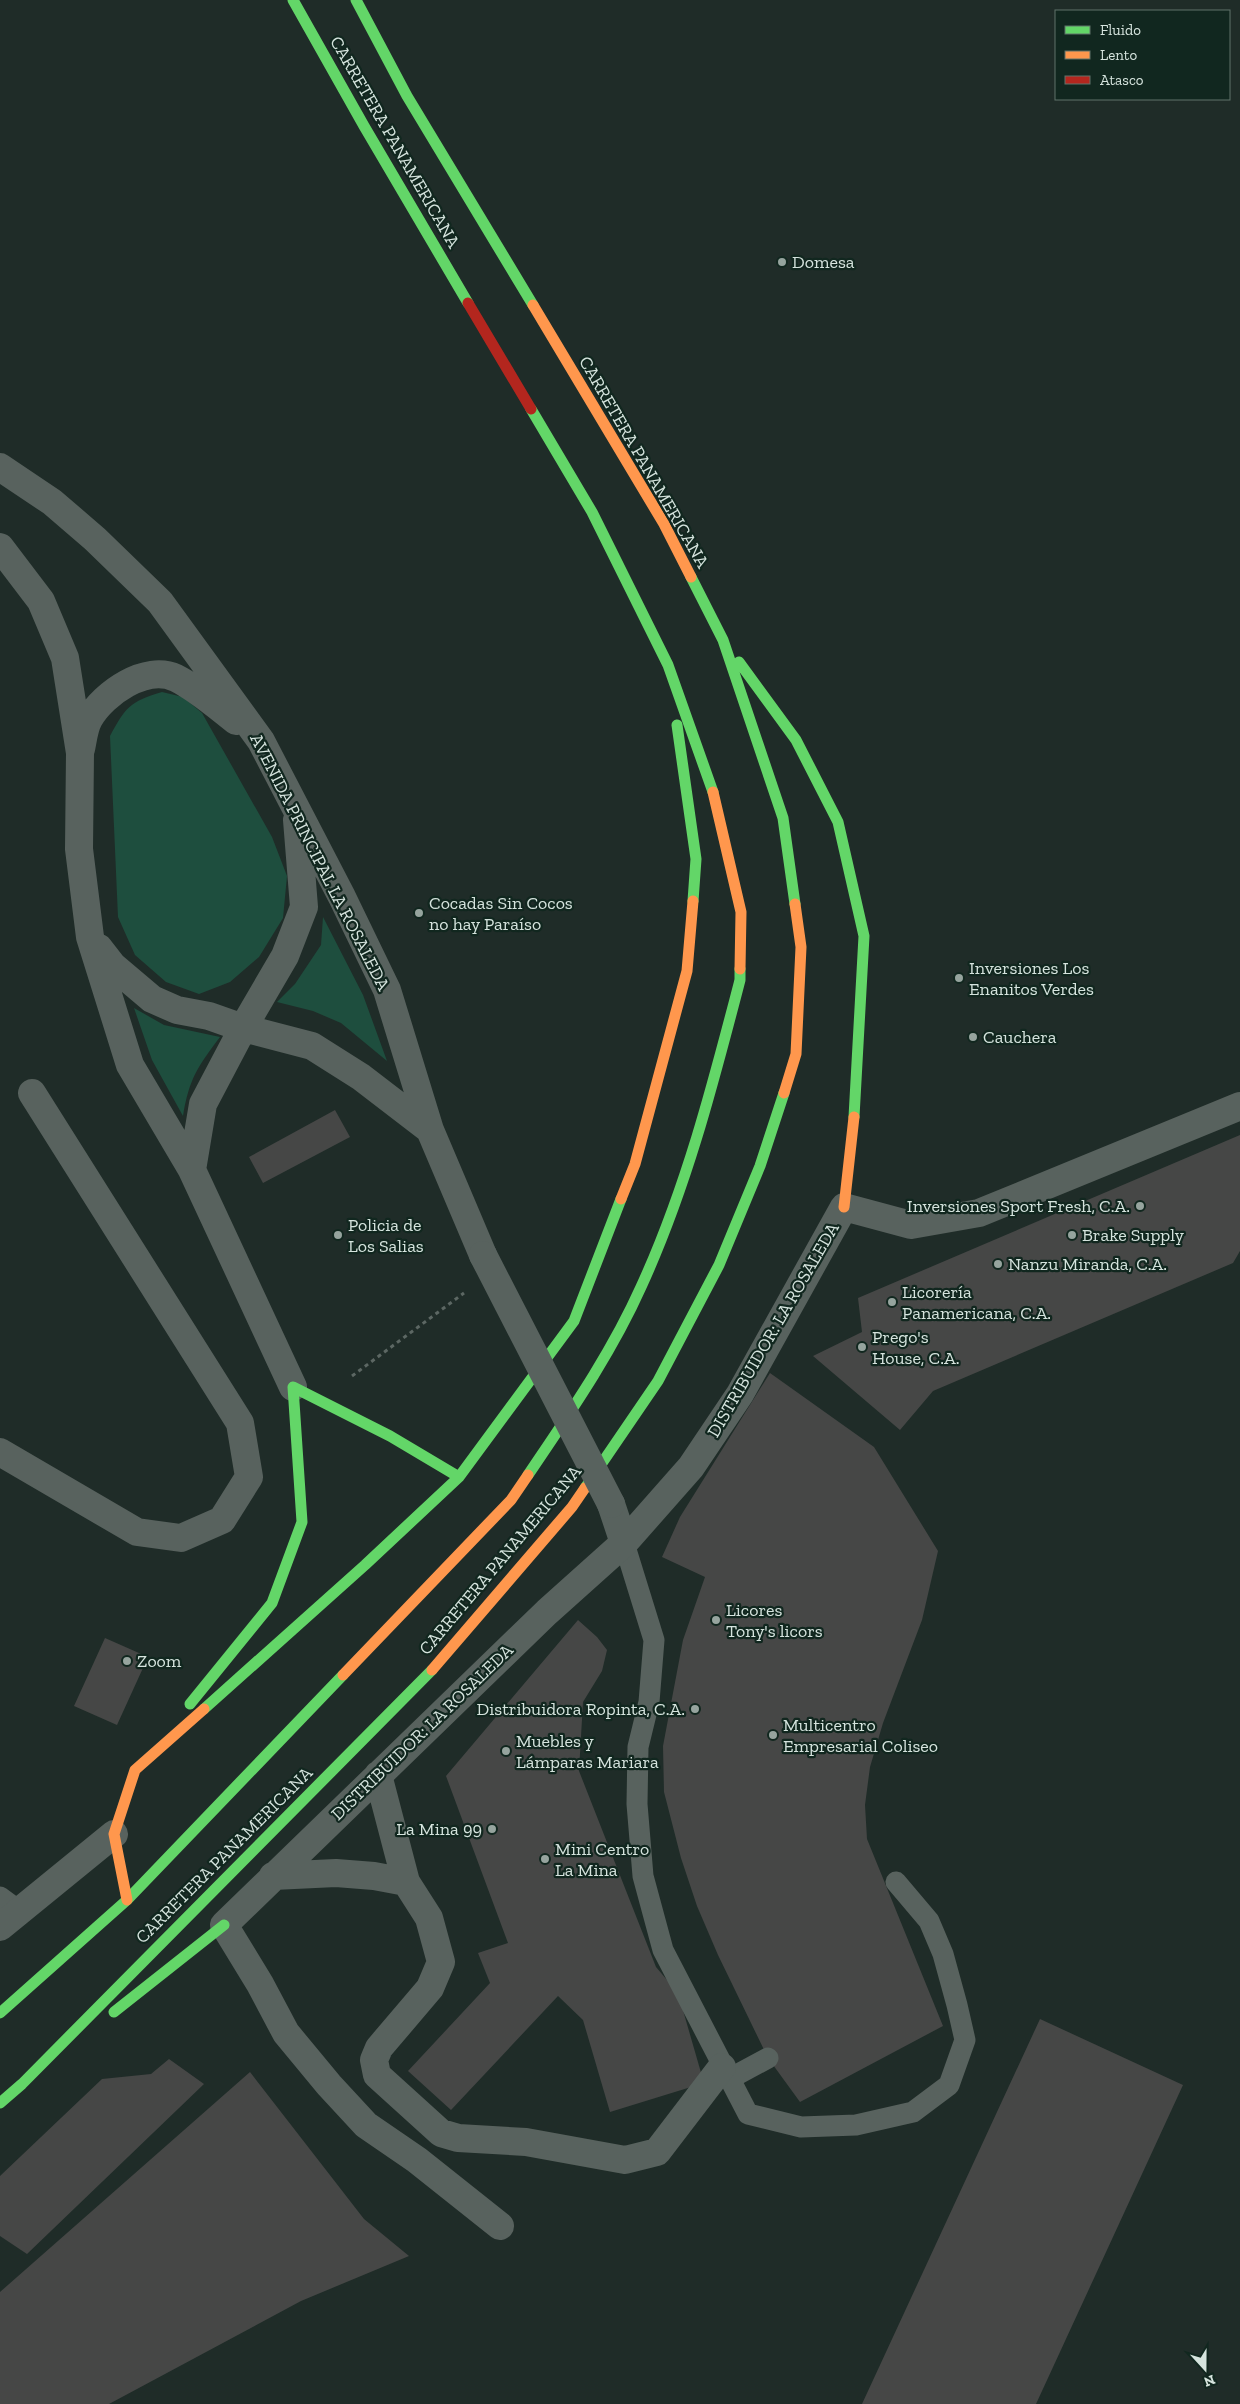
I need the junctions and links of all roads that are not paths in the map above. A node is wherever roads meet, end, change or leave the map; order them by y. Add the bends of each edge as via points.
1 (293, 0) edge
2 (356, 0) edge
3 (0, 467) edge
4 (0, 547) edge
5 (723, 640) junction
6 (668, 665) junction
7 (261, 741) junction
8 (80, 753) junction
9 (296, 807) junction
10 (90, 937) junction
11 (243, 1028) junction
12 (32, 1093) dead end
13 (1240, 1106) edge
14 (430, 1130) junction
15 (192, 1170) junction
16 (844, 1208) junction
17 (293, 1387) junction
18 (0, 1452) edge
19 (459, 1477) junction
20 (624, 1543) junction
21 (135, 1770) junction
22 (378, 1775) junction
23 (114, 1834) junction
24 (273, 1876) junction
25 (406, 1882) junction
26 (896, 1882) dead end
27 (127, 1900) junction
28 (6, 1912) edge
29 (224, 1925) junction
30 (0, 2013) edge
31 (768, 2058) dead end
32 (725, 2073) junction
33 (22, 2084) junction
34 (0, 2103) edge
35 (500, 2226) dead end

1 - 6 main road, CARRETERA PANAMERICANA via 592,512
2 - 5 main road, CARRETERA PANAMERICANA via 407,96 664,524
3 - 7 street, AVENIDA PRINCIPAL LA ROSALEDA via 52,502 160,602
4 - 8 street via 41,601 65,658
5 - 16 main road via 796,740 838,822 864,936 853,1130
5 - 33 main road, CARRETERA PANAMERICANA via 783,818 801,948 796,1054 760,1166 719,1265 658,1381 572,1507 436,1666
6 - 19 main road via 696,859 687,971 635,1164 574,1321
6 - 27 main road, CARRETERA PANAMERICANA via 714,795 741,912 740,980 714,1085 682,1186 641,1287 592,1382 511,1500
7 - 8 street via 175,678 145,675 110,693 88,720
7 - 9 street, AVENIDA PRINCIPAL LA ROSALEDA
8 - 10 street via 79,849
9 - 11 street via 304,906 285,956
9 - 14 street, AVENIDA PRINCIPAL LA ROSALEDA via 388,990
10 - 11 street via 113,966 152,998 177,1010 209,1016
10 - 15 street via 130,1065
11 - 14 street via 312,1046 361,1077
11 - 15 street via 202,1104
12 - 18 street via 240,1423 249,1477 222,1520 182,1538 137,1532
13 - 16 street via 979,1213 911,1225
14 - 20 street, AVENIDA PRINCIPAL LA ROSALEDA, bridge via 487,1264 611,1504
15 - 17 street
16 - 20 street, DISTRIBUIDOR: LA ROSALEDA via 740,1394 691,1467
17 - 19 main road via 390,1436
17 - 21 main road via 302,1522 272,1603
19 - 21 main road
20 - 22 street, DISTRIBUIDOR: LA ROSALEDA via 547,1612
20 - 32 lane via 654,1640 648,1702 638,1747 637,1804 643,1876 663,1950
21 - 23 main road
22 - 24 street, DISTRIBUIDOR: LA ROSALEDA
22 - 25 street
23 - 27 main road
23 - 28 street
24 - 25 street via 336,1873
24 - 29 street, DISTRIBUIDOR: LA ROSALEDA
25 - 32 street via 430,1918 440,1962 430,1988 379,2048 374,2060 377,2075 441,2133 458,2138 526,2142 625,2160 657,2152
26 - 32 lane via 929,1921 958,2005 965,2040 949,2085 913,2112 856,2125 801,2127 748,2114
27 - 30 main road, CARRETERA PANAMERICANA
29 - 33 main road
29 - 35 street via 286,2033 329,2085 366,2125 417,2160
31 - 32 lane
33 - 34 main road, CARRETERA PANAMERICANA

